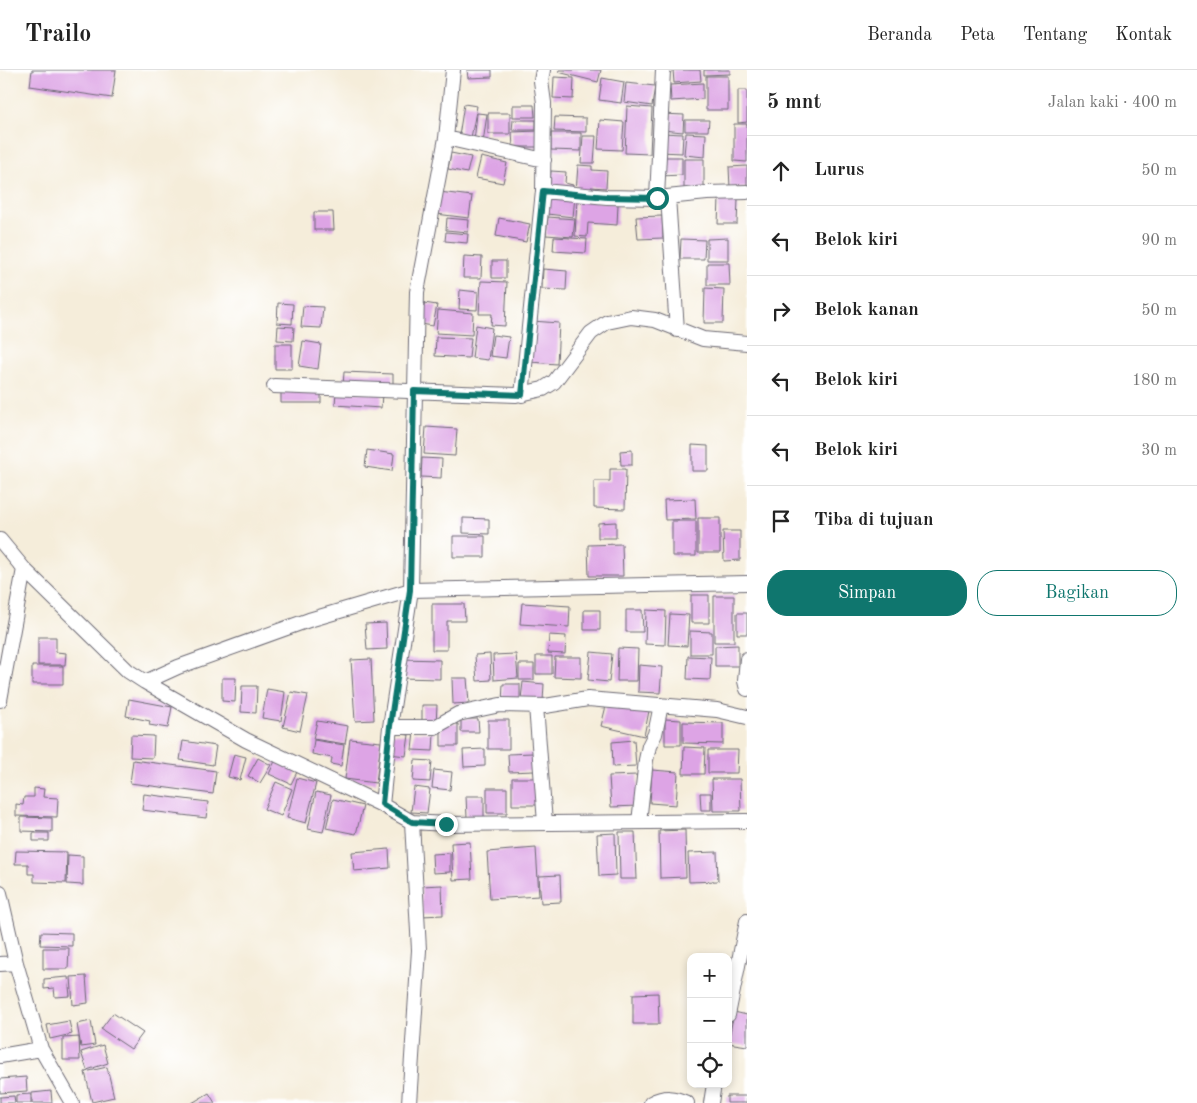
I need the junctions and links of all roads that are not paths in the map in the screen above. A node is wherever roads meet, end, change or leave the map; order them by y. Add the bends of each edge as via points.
1 (453, 70) edge
2 (543, 70) edge
3 (663, 70) edge
4 (446, 138) junction
5 (544, 160) junction
6 (543, 191) junction
7 (747, 192) edge
8 (662, 198) junction
9 (677, 330) junction
10 (747, 343) edge
11 (274, 386) dead end
12 (414, 391) junction
13 (522, 395) junction
14 (0, 540) edge
15 (24, 569) junction
16 (747, 582) edge
17 (410, 590) junction
18 (747, 659) edge
19 (145, 682) junction
20 (747, 689) edge
21 (0, 700) edge
22 (661, 705) junction
23 (536, 706) junction
24 (747, 717) edge
25 (390, 726) junction
26 (382, 804) junction
27 (412, 822) junction
28 (639, 822) junction
29 (747, 822) edge
30 (546, 823) junction
31 (0, 893) edge
32 (747, 921) edge
33 (16, 963) junction
34 (0, 964) edge
35 (731, 998) edge
36 (41, 1049) junction
37 (0, 1056) edge
38 (713, 1088) edge
39 (72, 1103) edge
40 (409, 1103) edge
41 (651, 1103) edge
42 (687, 1103) edge
43 (711, 1103) edge

1 - 4 street
2 - 5 street
3 - 8 street
4 - 5 street
4 - 12 street via 417,292
5 - 6 street
6 - 8 street
6 - 13 street
7 - 8 street
8 - 9 street
9 - 10 street via 704,339
9 - 13 street via 655,320 631,317 608,322 591,333 554,382
11 - 12 street
12 - 13 street
12 - 17 street
14 - 15 street
15 - 19 street via 128,670
15 - 21 street
16 - 17 street
17 - 19 street via 309,620
17 - 25 street
18 - 20 street
19 - 26 street via 246,740
22 - 23 street via 588,699
22 - 24 street via 717,710
22 - 28 street via 646,760
23 - 25 street via 500,705 458,714 436,727
23 - 30 street
25 - 26 street
26 - 27 street
27 - 30 street
27 - 40 street via 419,950
28 - 29 street
28 - 30 street
31 - 33 street
32 - 35 street
33 - 34 street
33 - 36 street
36 - 37 street
36 - 39 street
38 - 43 street
41 - 42 street via 670,1097

